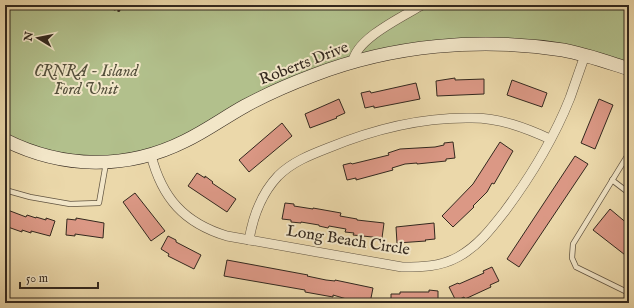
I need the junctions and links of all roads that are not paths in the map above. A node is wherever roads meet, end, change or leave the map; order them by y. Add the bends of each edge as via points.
1 (422, 5) edge
2 (585, 55) junction
3 (353, 62) junction
4 (629, 69) edge
5 (5, 140) edge
6 (550, 140) junction
7 (629, 153) edge
8 (151, 155) junction
9 (106, 162) junction
10 (612, 180) junction
11 (5, 190) edge
12 (629, 192) edge
13 (249, 240) junction
14 (629, 293) edge

1 - 3 street via 370,37 358,50
2 - 3 street, Roberts Drive via 530,46 471,44 412,49
2 - 4 street, Roberts Drive
2 - 6 street, Long Beach Circle
3 - 8 street, Roberts Drive via 283,87 185,141
5 - 9 street, Roberts Drive via 44,155 83,163
6 - 13 street via 513,124 473,118 412,123 353,138 303,158 279,175 258,205
6 - 13 street, Long Beach Circle via 522,188 488,234 468,251 444,263 424,267 402,267
7 - 10 lane
8 - 9 street, Roberts Drive
8 - 13 street, Long Beach Circle via 162,188 184,214 212,232
9 - 11 lane via 99,203 70,204
10 - 12 lane
10 - 14 lane via 573,244 572,258 576,267

